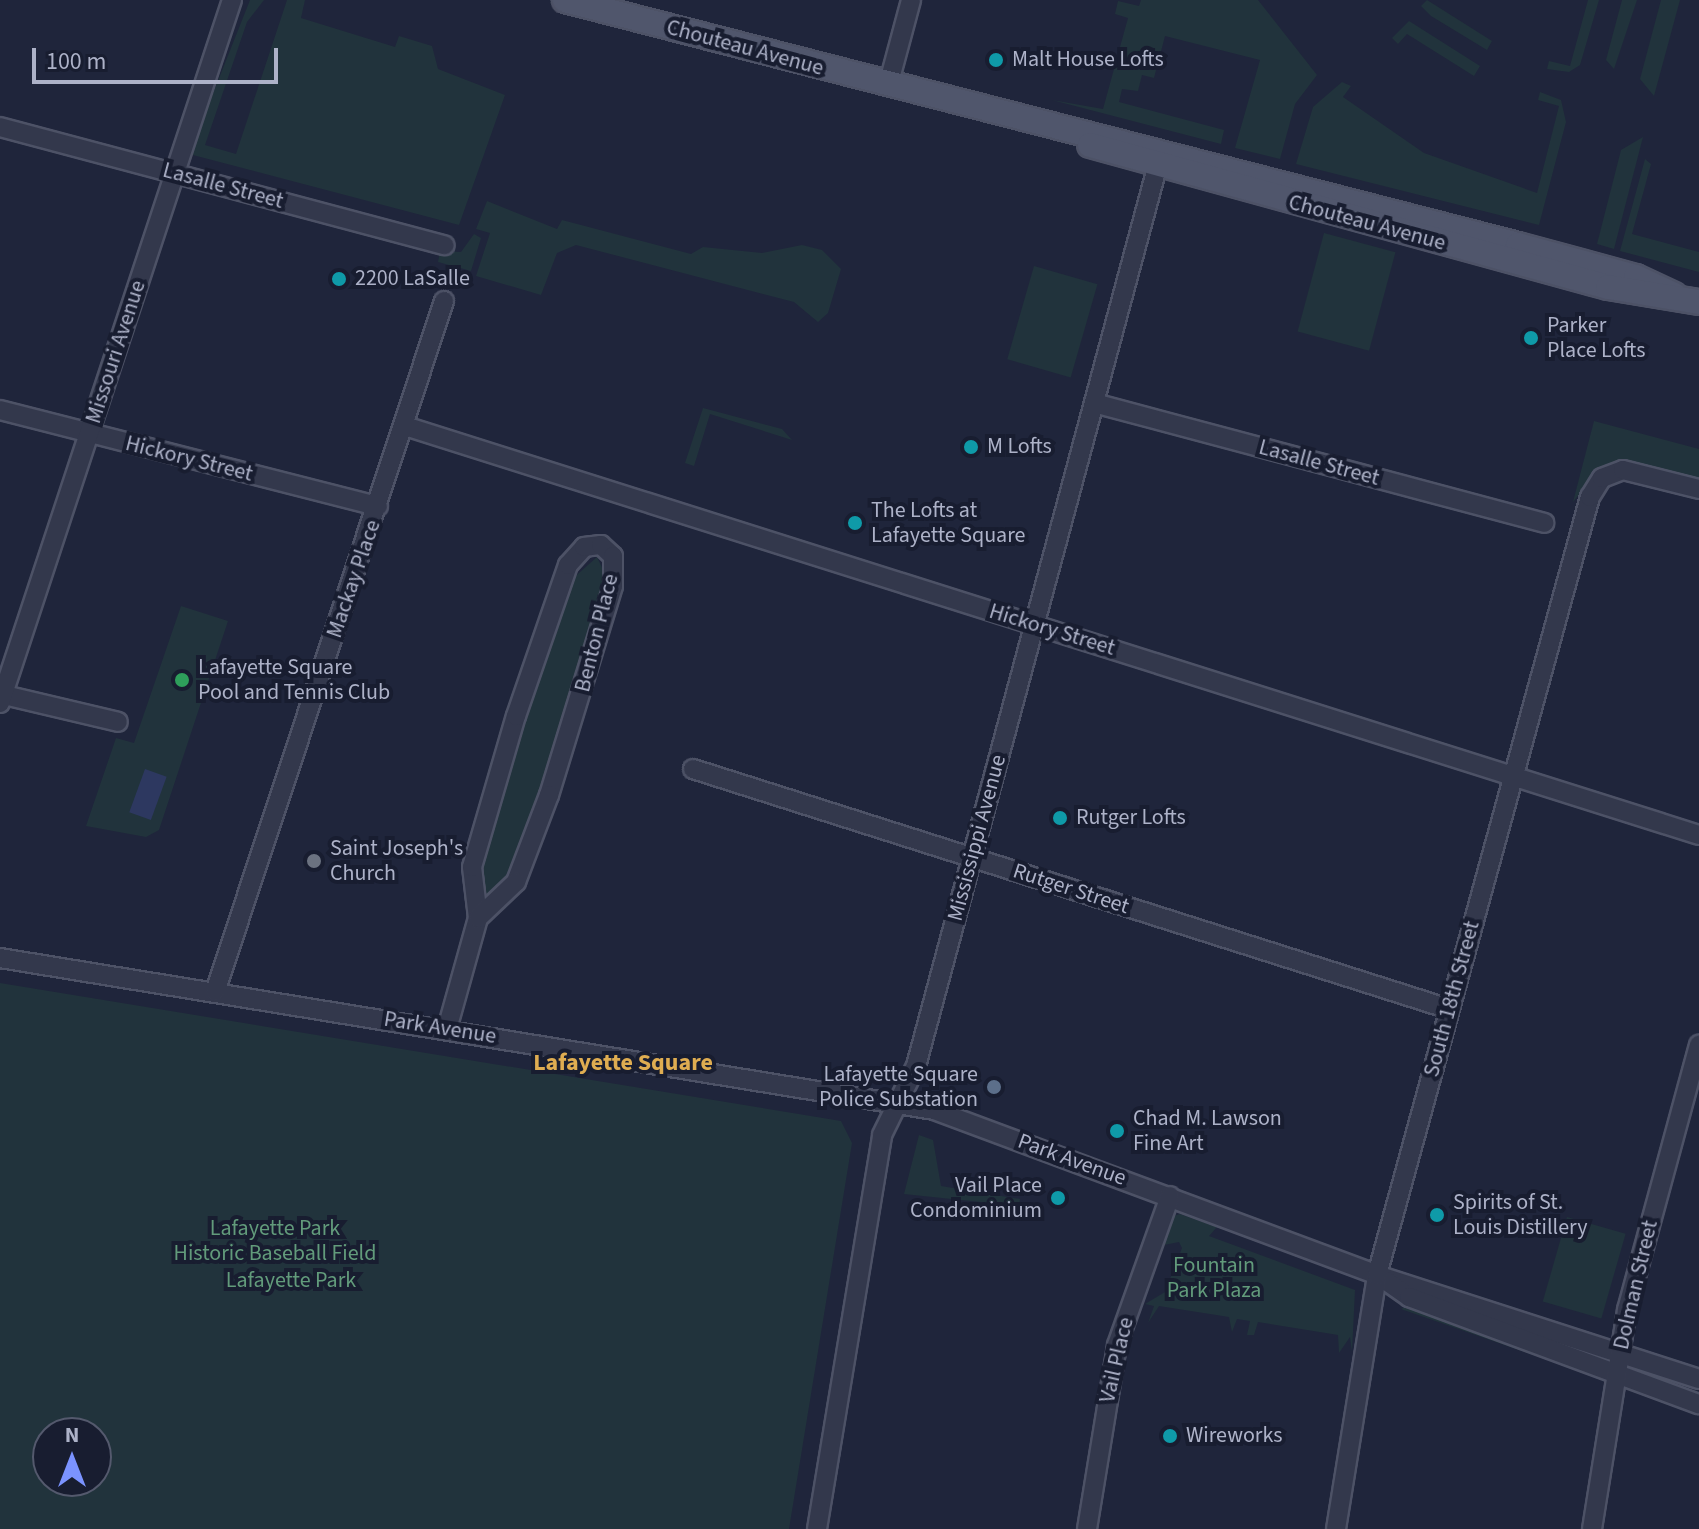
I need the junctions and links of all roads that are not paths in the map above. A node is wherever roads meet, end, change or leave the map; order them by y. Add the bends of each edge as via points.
1 (232, 0) edge
2 (565, 0) edge
3 (911, 0) edge
4 (888, 86) junction
5 (0, 127) edge
6 (1160, 159) junction
7 (175, 173) junction
8 (445, 245) dead end
9 (444, 301) dead end
10 (1699, 302) edge
11 (1094, 403) junction
12 (0, 410) edge
13 (405, 426) junction
14 (89, 434) junction
15 (1699, 489) edge
16 (378, 506) junction
17 (1544, 523) dead end
18 (1034, 624) junction
19 (1, 697) edge
20 (118, 722) dead end
21 (693, 769) dead end
22 (1512, 775) junction
23 (1699, 835) edge
24 (972, 858) junction
25 (478, 918) junction
26 (0, 958) edge
27 (215, 992) junction
28 (1449, 1009) junction
29 (447, 1029) junction
30 (1699, 1045) edge
31 (897, 1102) junction
32 (1170, 1196) junction
33 (1377, 1275) junction
34 (1618, 1365) junction
35 (1699, 1379) edge
36 (1699, 1404) edge
37 (817, 1529) edge
38 (1087, 1529) edge
39 (1336, 1529) edge
40 (1592, 1529) edge

1 - 7 street, Missouri Avenue
2 - 4 main road, Chouteau Avenue
3 - 4 street
4 - 6 main road, Chouteau Avenue
5 - 7 street, Lasalle Street
6 - 10 main road, Chouteau Avenue via 1636,277
6 - 11 street, Mississippi Avenue
7 - 8 street, Lasalle Street
7 - 14 street, Missouri Avenue
9 - 13 street, Mackay Place
11 - 17 street, Lasalle Street
11 - 18 street, Mississippi Avenue
12 - 14 street, Hickory Street
13 - 16 street, Mackay Place
13 - 18 street, Hickory Street
14 - 16 street, Hickory Street
14 - 19 street, Missouri Avenue
15 - 22 street, South 18th Street via 1638,472 1602,478 1585,511
16 - 27 street, Mackay Place
18 - 22 street, Hickory Street
18 - 24 street, Mississippi Avenue
19 - 20 street
21 - 24 street, Rutger Street
22 - 23 street, Hickory Street
22 - 28 street, South 18th Street
24 - 28 street, Rutger Street
24 - 31 street, Mississippi Avenue via 916,1066
25 - 25 street, Benton Place via 516,882 561,757 614,578 613,556 601,545 584,547 568,565 528,678 472,867
25 - 29 street, Benton Place
26 - 27 street, Park Avenue
27 - 29 street, Park Avenue
28 - 33 street, South 18th Street
29 - 31 street, Park Avenue
30 - 34 street, Dolman Street
31 - 32 street, Park Avenue
31 - 37 street, Mississippi Avenue via 882,1135
32 - 33 street, Park Avenue
32 - 38 street, Vail Place via 1117,1345
33 - 34 street, Park Avenue
33 - 39 street, South 18th Street
34 - 35 street, Park Avenue
34 - 36 street, Park Avenue
34 - 40 street, Dolman Street

